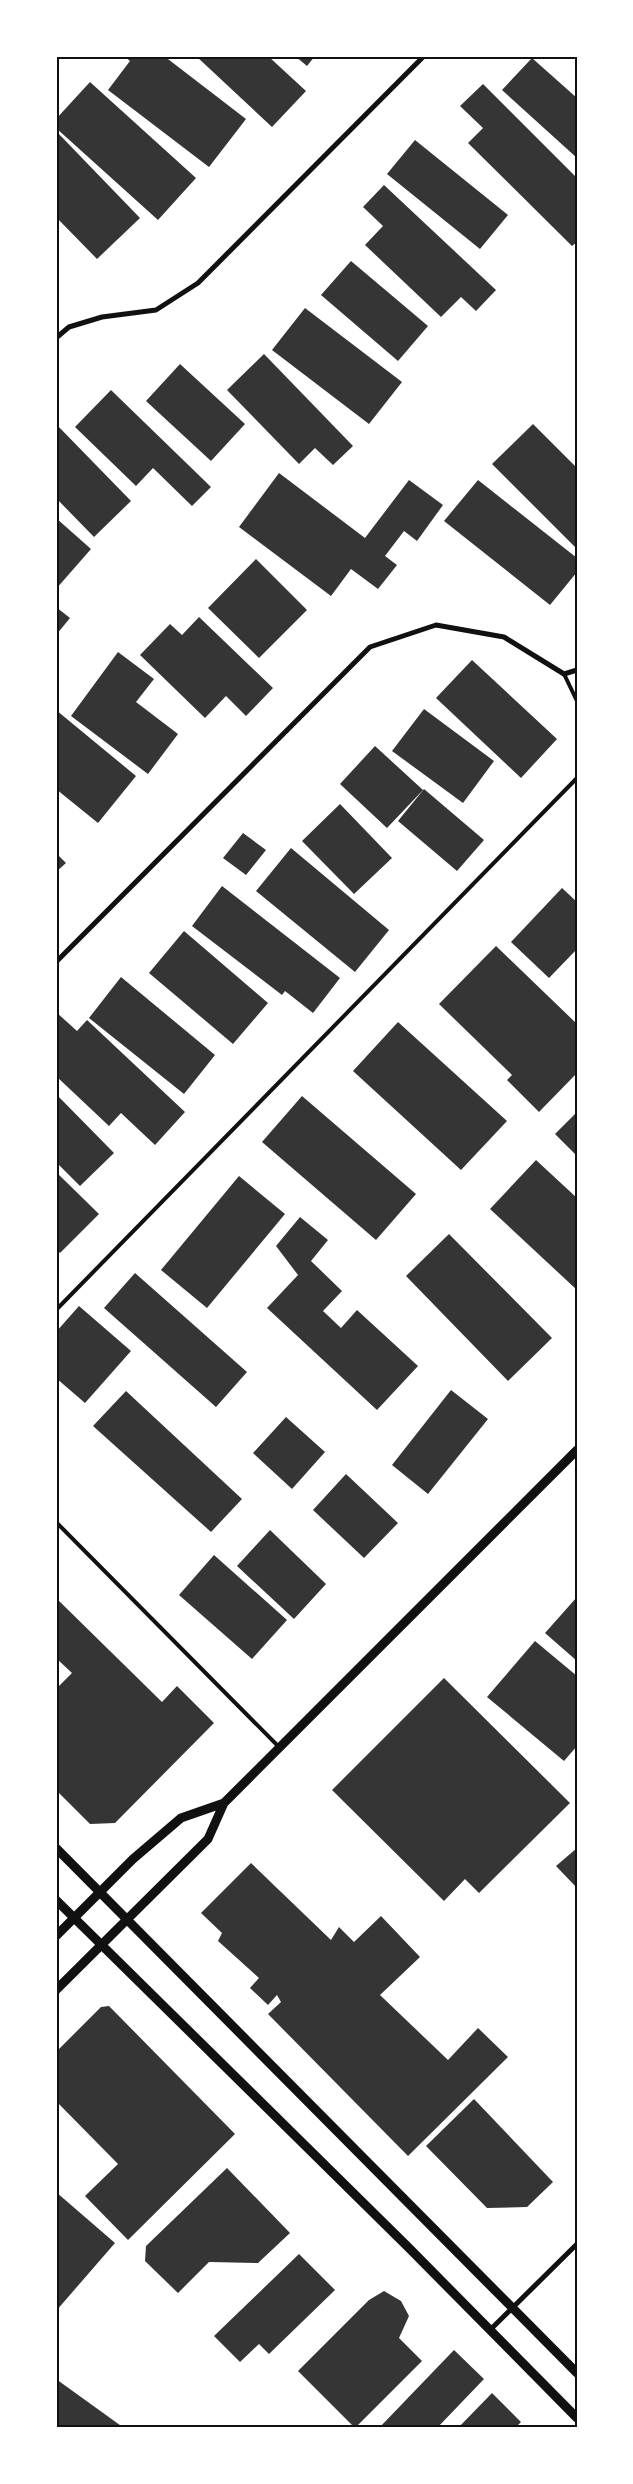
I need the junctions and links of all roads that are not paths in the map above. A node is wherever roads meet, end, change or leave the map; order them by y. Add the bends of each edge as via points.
1 (424, 56) edge
2 (56, 338) edge
3 (577, 670) edge
4 (564, 674) junction
5 (577, 701) edge
6 (577, 778) edge
7 (56, 962) edge
8 (56, 1310) edge
9 (577, 1450) edge
10 (56, 1522) edge
11 (279, 1747) junction
12 (224, 1803) junction
13 (56, 1848) edge
14 (100, 1892) junction
15 (56, 1900) edge
16 (74, 1917) junction
17 (127, 1919) junction
18 (56, 1936) edge
19 (102, 1945) junction
20 (56, 1990) edge
21 (577, 2244) edge
22 (512, 2308) junction
23 (490, 2330) junction
24 (577, 2373) edge
25 (577, 2418) edge

1 - 2 street via 198,283 156,310 102,317 69,327
3 - 4 street
4 - 5 lane
4 - 7 street via 504,637 436,625 370,647
6 - 8 lane
9 - 11 street
10 - 11 lane
11 - 12 street
12 - 14 street via 182,1818
12 - 17 street via 208,1839
13 - 14 street
14 - 16 street
14 - 17 street
15 - 16 street
16 - 18 street
16 - 19 street
17 - 19 street
17 - 22 street
19 - 20 street
19 - 23 street
21 - 22 street
22 - 23 street
22 - 24 street
23 - 25 street

